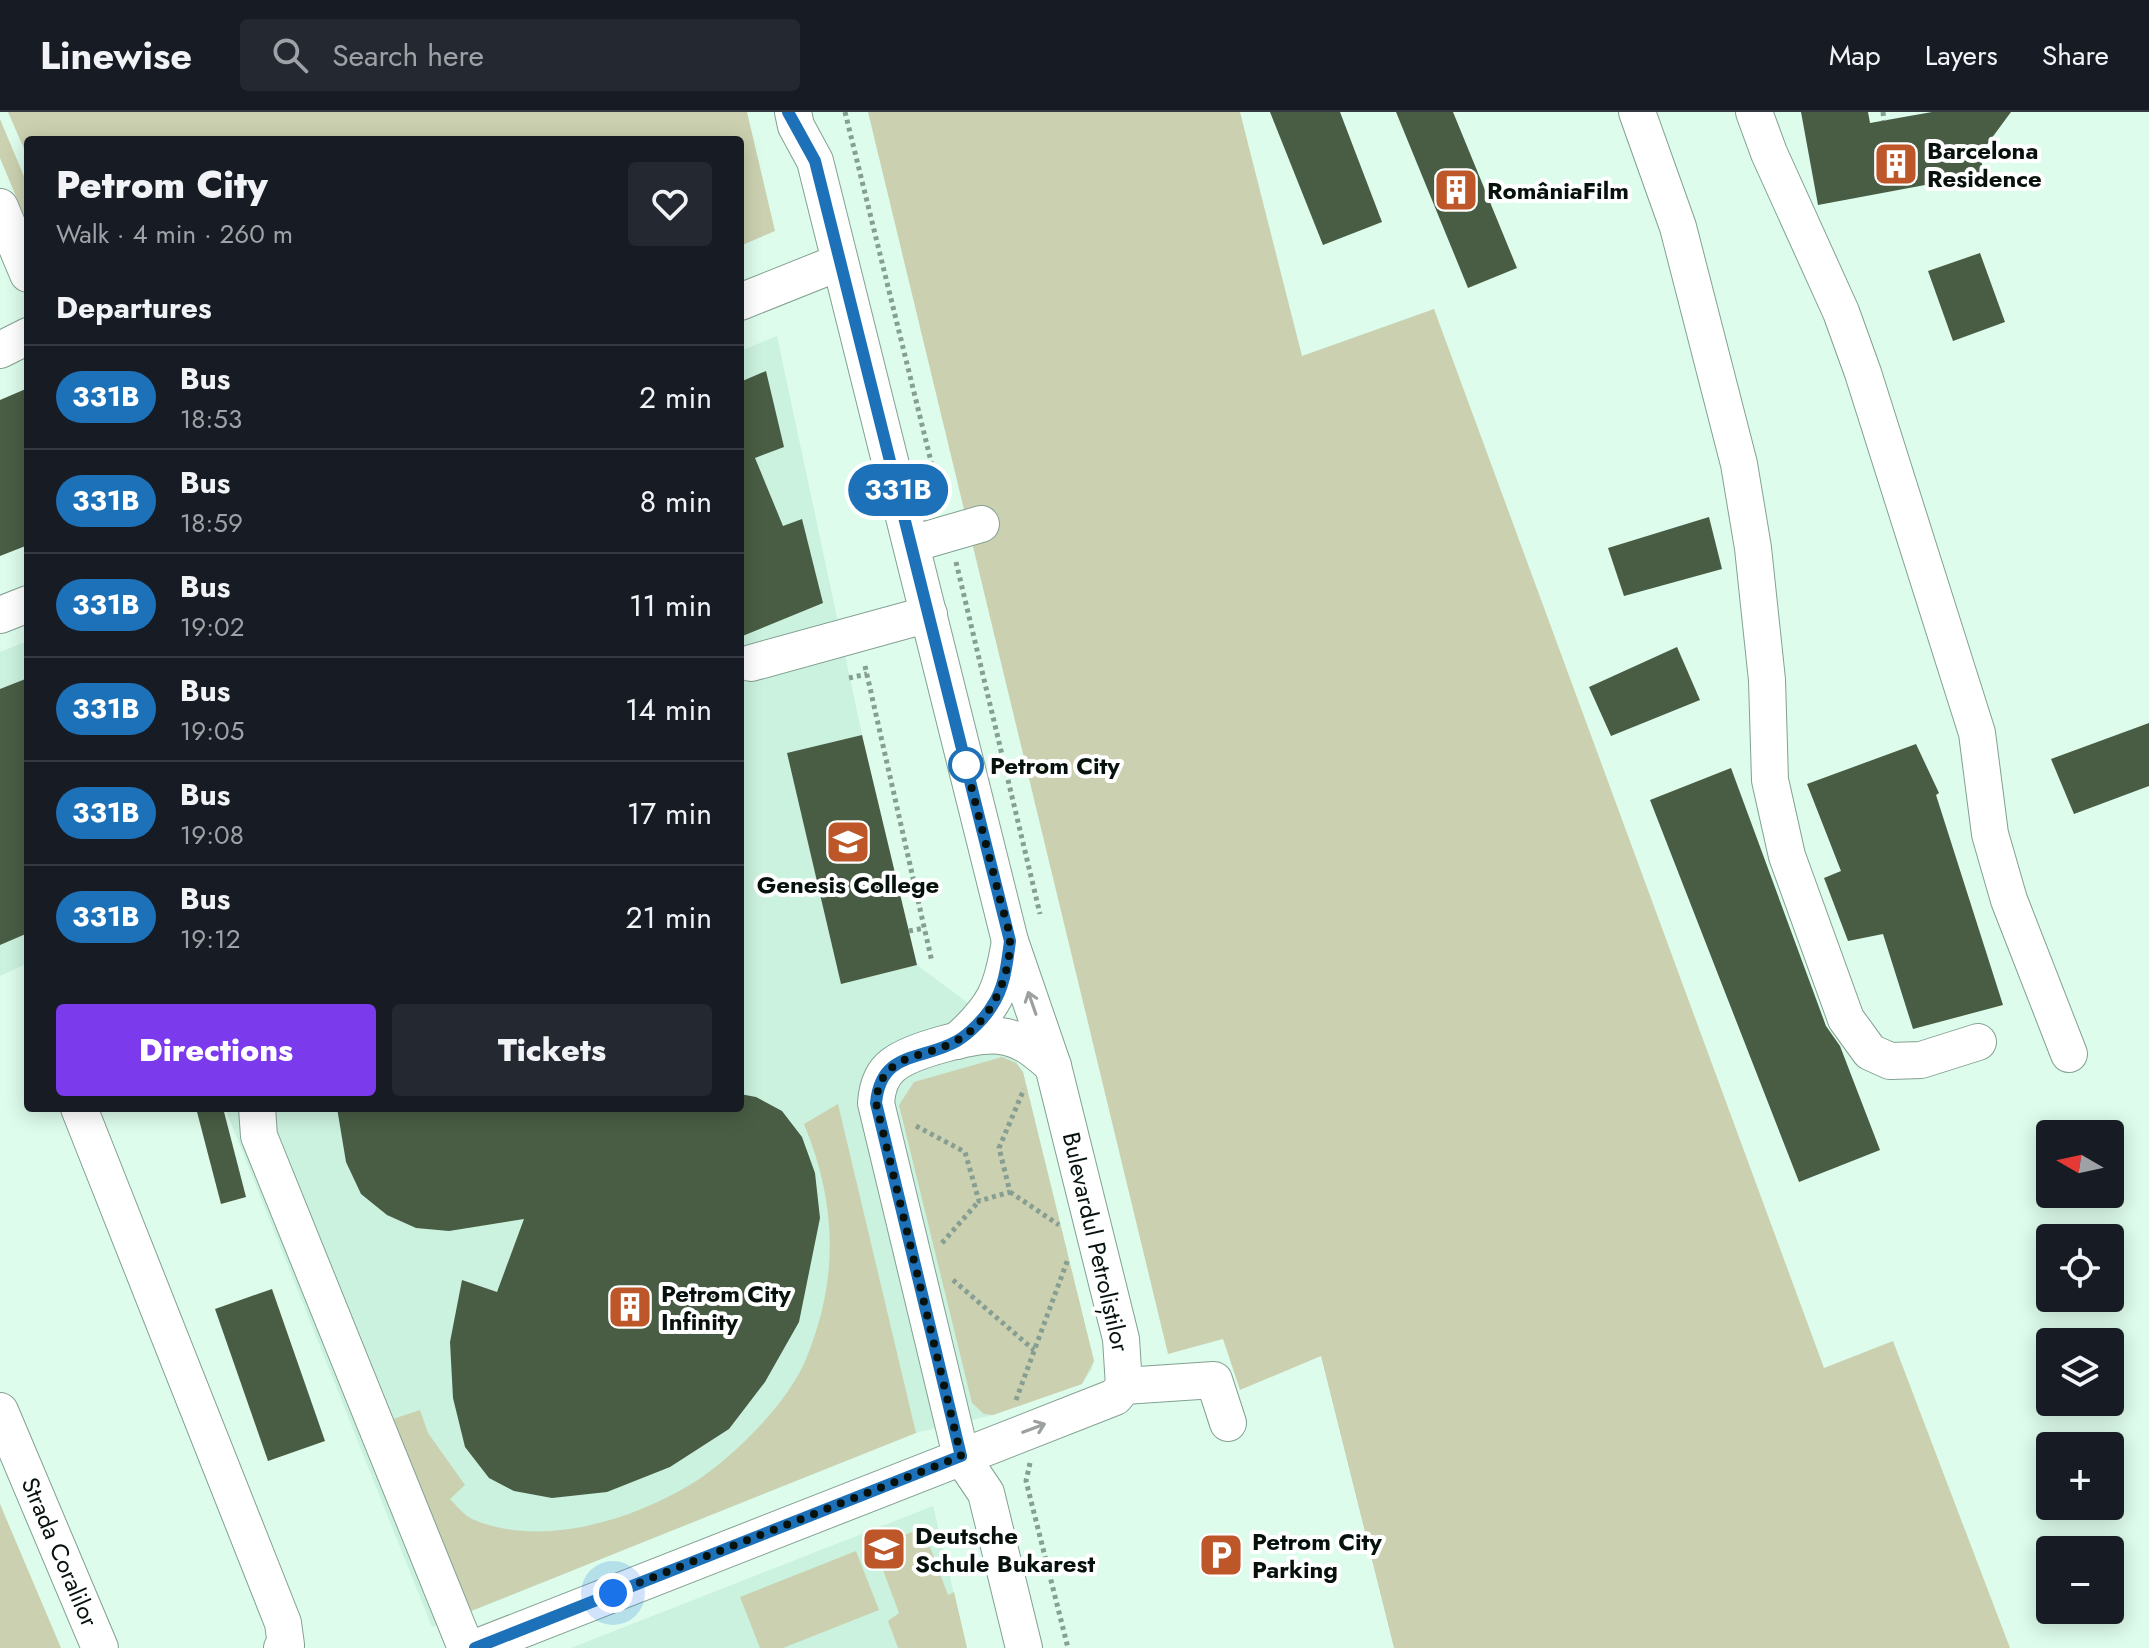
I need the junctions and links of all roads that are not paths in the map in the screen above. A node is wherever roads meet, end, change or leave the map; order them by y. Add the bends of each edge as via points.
1 (1637, 112) edge
2 (1754, 112) edge
3 (798, 115) edge
4 (0, 207) edge
5 (840, 262) junction
6 (24, 264) edge
7 (744, 300) edge
8 (24, 338) edge
9 (0, 350) edge
10 (965, 528) road end
11 (912, 544) junction
12 (24, 606) edge
13 (929, 614) junction
14 (0, 615) edge
15 (751, 663) dead end
16 (1010, 941) junction
17 (957, 1041) junction
18 (1978, 1042) dead end
19 (2069, 1054) dead end
20 (1039, 1076) junction
21 (81, 1112) edge
22 (257, 1112) edge
23 (1124, 1386) junction
24 (0, 1411) edge
25 (1228, 1423) dead end
26 (961, 1456) junction
27 (100, 1648) edge
28 (282, 1648) edge
29 (466, 1648) edge
30 (475, 1648) edge
31 (1024, 1648) edge

1 - 18 street via 1678,227 1739,464 1767,680 1770,780 1787,856 1846,1019 1870,1052 1890,1061 1921,1060
2 - 19 street via 1863,373 1977,733 1990,834 2009,900
3 - 5 street, Bulevardul Petroliștilor
4 - 6 street
5 - 7 street
5 - 11 street, Bulevardul Petroliștilor
8 - 9 street
10 - 11 street
11 - 13 street, Bulevardul Petroliștilor
12 - 14 street
13 - 15 street
13 - 16 street, Bulevardul Petroliștilor
16 - 17 street, Bulevardul Petroliștilor via 992,1007
20 -> 16 street, Bulevardul Petroliștilor
17 - 20 street, Bulevardul Petroliștilor via 1002,1036 1027,1045
17 - 26 street, Bulevardul Petroliștilor via 893,1065 877,1090 876,1103
20 - 23 street, Bulevardul Petroliștilor via 1121,1339
21 - 28 street via 283,1623
22 - 29 street via 259,1136
23 - 25 street via 1214,1380
26 -> 23 street, Bulevardul Petroliștilor via 1115,1397
24 - 27 street, Strada Coralilor
26 - 30 street
26 - 31 street, Bulevardul Petroliștilor via 986,1493

